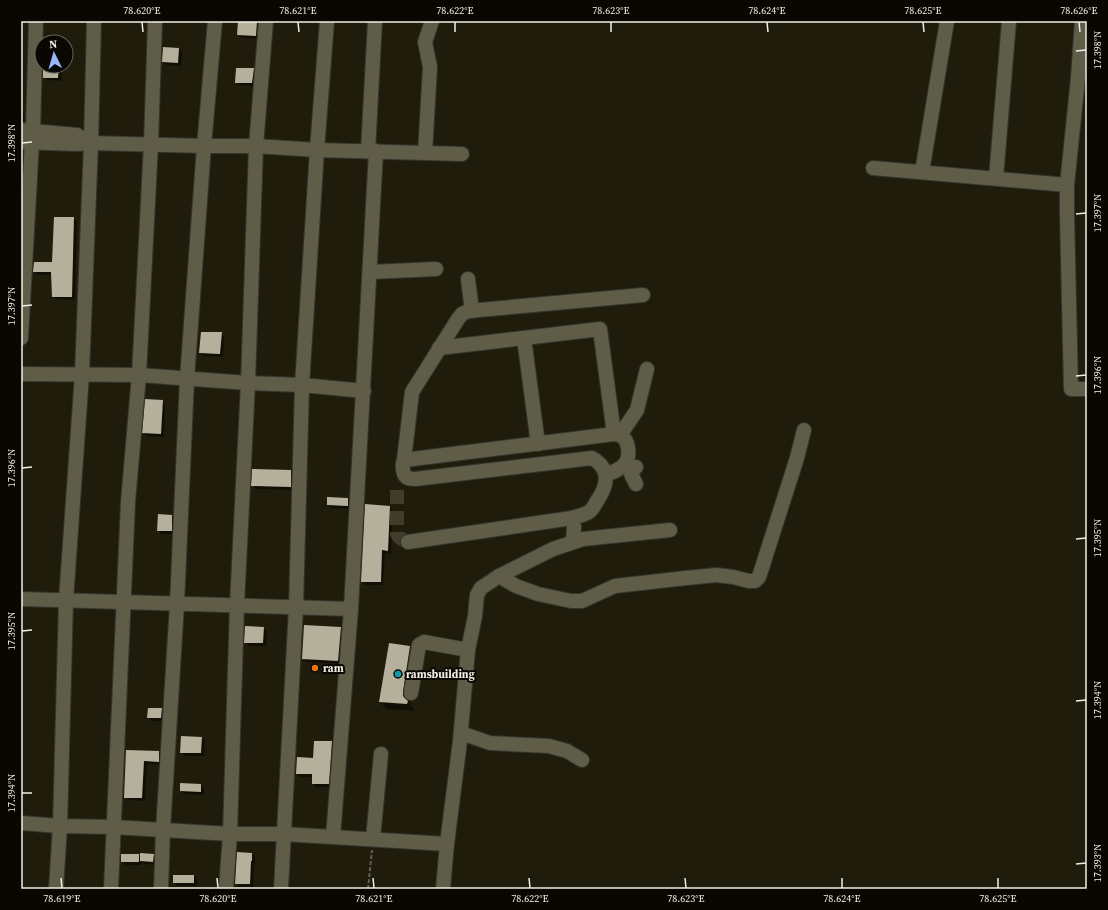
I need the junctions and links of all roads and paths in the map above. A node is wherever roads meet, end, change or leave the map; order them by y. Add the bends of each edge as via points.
1 (36, 21) edge
2 (94, 21) edge
3 (155, 21) edge
4 (215, 21) edge
5 (266, 21) edge
6 (327, 21) edge
7 (375, 21) edge
8 (432, 21) edge
9 (946, 21) edge
10 (1009, 21) edge
11 (1082, 21) edge
12 (1083, 79) edge
13 (27, 136) edge
14 (91, 143) junction
15 (151, 144) junction
16 (204, 146) junction
17 (256, 146) junction
18 (317, 150) junction
19 (372, 151) junction
20 (425, 153) junction
21 (462, 154) dead end
22 (873, 168) dead end
23 (922, 172) junction
24 (996, 178) junction
25 (1067, 185) junction
26 (436, 269) dead end
27 (370, 272) junction
28 (468, 279) dead end
29 (643, 295) dead end
30 (472, 311) junction
31 (21, 338) edge
32 (524, 338) junction
33 (439, 348) junction
34 (647, 369) dead end
35 (21, 374) edge
36 (82, 374) junction
37 (139, 375) junction
38 (187, 380) junction
39 (248, 383) junction
40 (302, 385) junction
41 (1087, 389) edge
42 (364, 392) junction
43 (804, 430) dead end
44 (617, 434) junction
45 (538, 444) junction
46 (404, 460) junction
47 (606, 475) junction
48 (572, 518) junction
49 (670, 530) dead end
50 (408, 542) dead end
51 (573, 542) junction
52 (499, 576) junction
53 (21, 599) edge
54 (66, 600) junction
55 (124, 602) junction
56 (177, 604) junction
57 (236, 605) junction
58 (296, 607) junction
59 (351, 609) junction
60 (468, 650) junction
61 (412, 693) dead end
62 (461, 733) junction
63 (381, 754) dead end
64 (582, 760) dead end
65 (21, 823) edge
66 (60, 826) junction
67 (113, 827) junction
68 (163, 830) junction
69 (230, 834) junction
70 (283, 834) junction
71 (333, 837) junction
72 (373, 839) junction
73 (446, 844) junction
74 (56, 889) edge
75 (111, 889) edge
76 (161, 889) edge
77 (226, 889) edge
78 (280, 889) edge
79 (368, 889) edge
80 (443, 889) edge

1 - 13 street
2 - 14 street
3 - 15 street
4 - 16 street
5 - 17 street
6 - 18 street
7 - 19 street
8 - 20 street via 425,42 430,67
9 - 23 street
10 - 24 street
11 - 12 street
12 - 25 street
13 - 14 street via 76,144
13 - 31 street
14 - 15 street
14 - 36 street
15 - 16 street
15 - 37 street
16 - 17 street
16 - 38 street
17 - 18 street
17 - 39 street
18 - 19 street
18 - 40 street
19 - 20 street
19 - 27 street
20 - 21 street
22 - 23 street
23 - 24 street
24 - 25 street
25 - 41 street via 1071,389
26 - 27 street
27 - 42 street
28 - 30 street
29 - 30 street
30 - 33 street via 462,314
32 - 33 street
32 - 44 street via 600,329
32 - 45 street
33 - 46 street via 412,392
34 - 44 street via 637,410
35 - 36 street
36 - 37 street
36 - 54 street
37 - 38 street
37 - 55 street via 128,502
38 - 39 street
38 - 56 street
39 - 40 street
39 - 57 street
40 - 42 street
40 - 58 street
42 - 59 street
43 - 52 street via 759,577 755,581 716,575 686,578 615,586 582,601 571,601 538,594
44 - 45 street
44 - 47 street via 626,440 628,457 623,467 630,474
45 - 46 street
46 - 47 street via 405,476 415,479 592,458 604,469
47 - 48 street via 606,486 590,512
48 - 50 street
48 - 51 street
49 - 51 street
51 - 52 street
52 - 60 street via 481,588 477,595
53 - 54 street
54 - 55 street
54 - 66 street
55 - 56 street
55 - 67 street
56 - 57 street
56 - 68 street
57 - 58 street
57 - 69 street
58 - 59 street
58 - 70 street
59 - 71 street
60 - 61 street via 421,643
60 - 62 street
62 - 64 street via 490,743 549,746 568,751
62 - 73 street
63 - 72 street
65 - 66 street
66 - 67 street
66 - 74 street
67 - 68 street
67 - 75 street
68 - 69 street
68 - 76 street
69 - 70 street
69 - 77 street
70 - 71 street
70 - 78 street
71 - 72 street
72 - 73 street
72 - 79 path
73 - 80 street

